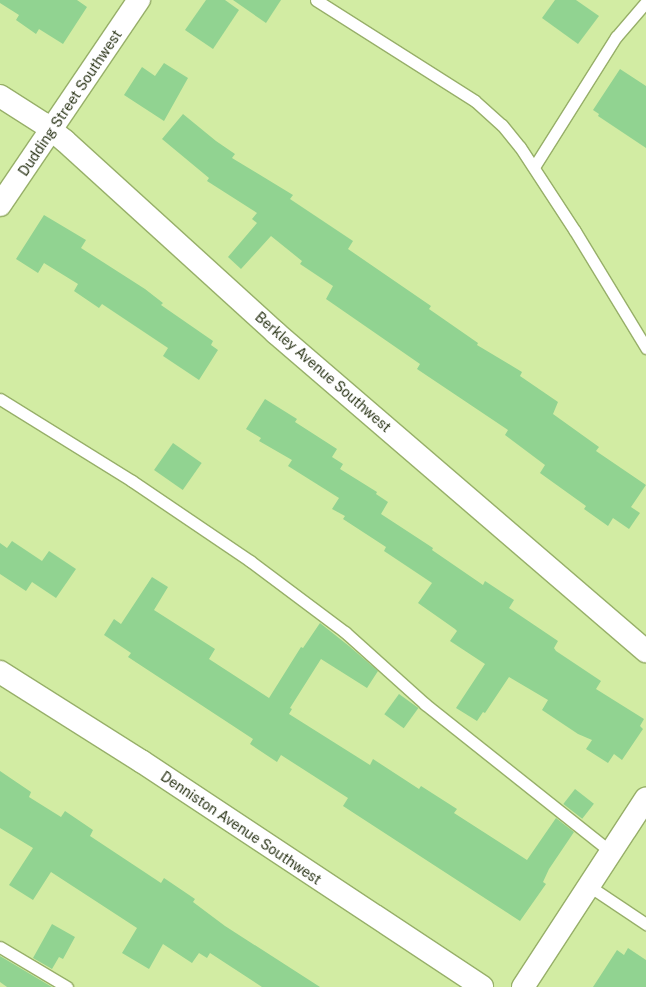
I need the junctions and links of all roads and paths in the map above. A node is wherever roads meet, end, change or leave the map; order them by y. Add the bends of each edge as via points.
1 (139, 0) edge
2 (316, 0) edge
3 (646, 2) edge
4 (0, 96) edge
5 (51, 130) junction
6 (534, 167) junction
7 (0, 205) edge
8 (646, 348) edge
9 (0, 399) edge
10 (646, 651) edge
11 (0, 672) edge
12 (646, 798) edge
13 (611, 852) junction
14 (589, 886) junction
15 (646, 924) edge
16 (0, 947) edge
17 (66, 987) edge
18 (482, 987) edge
19 (523, 987) edge

1 - 5 street, Dudding Street Southwest
2 - 6 lane via 476,101 502,125
3 - 6 lane via 616,37
4 - 5 street, Berkley Avenue Southwest
5 - 7 street, Dudding Street Southwest
5 - 10 street, Berkley Avenue Southwest via 276,333
6 - 8 lane
9 - 13 lane via 132,481 250,561 345,632 425,704
11 - 18 street, Denniston Avenue Southwest via 141,761
12 - 13 street
13 - 14 street
14 - 15 lane
14 - 19 street
16 - 17 lane

